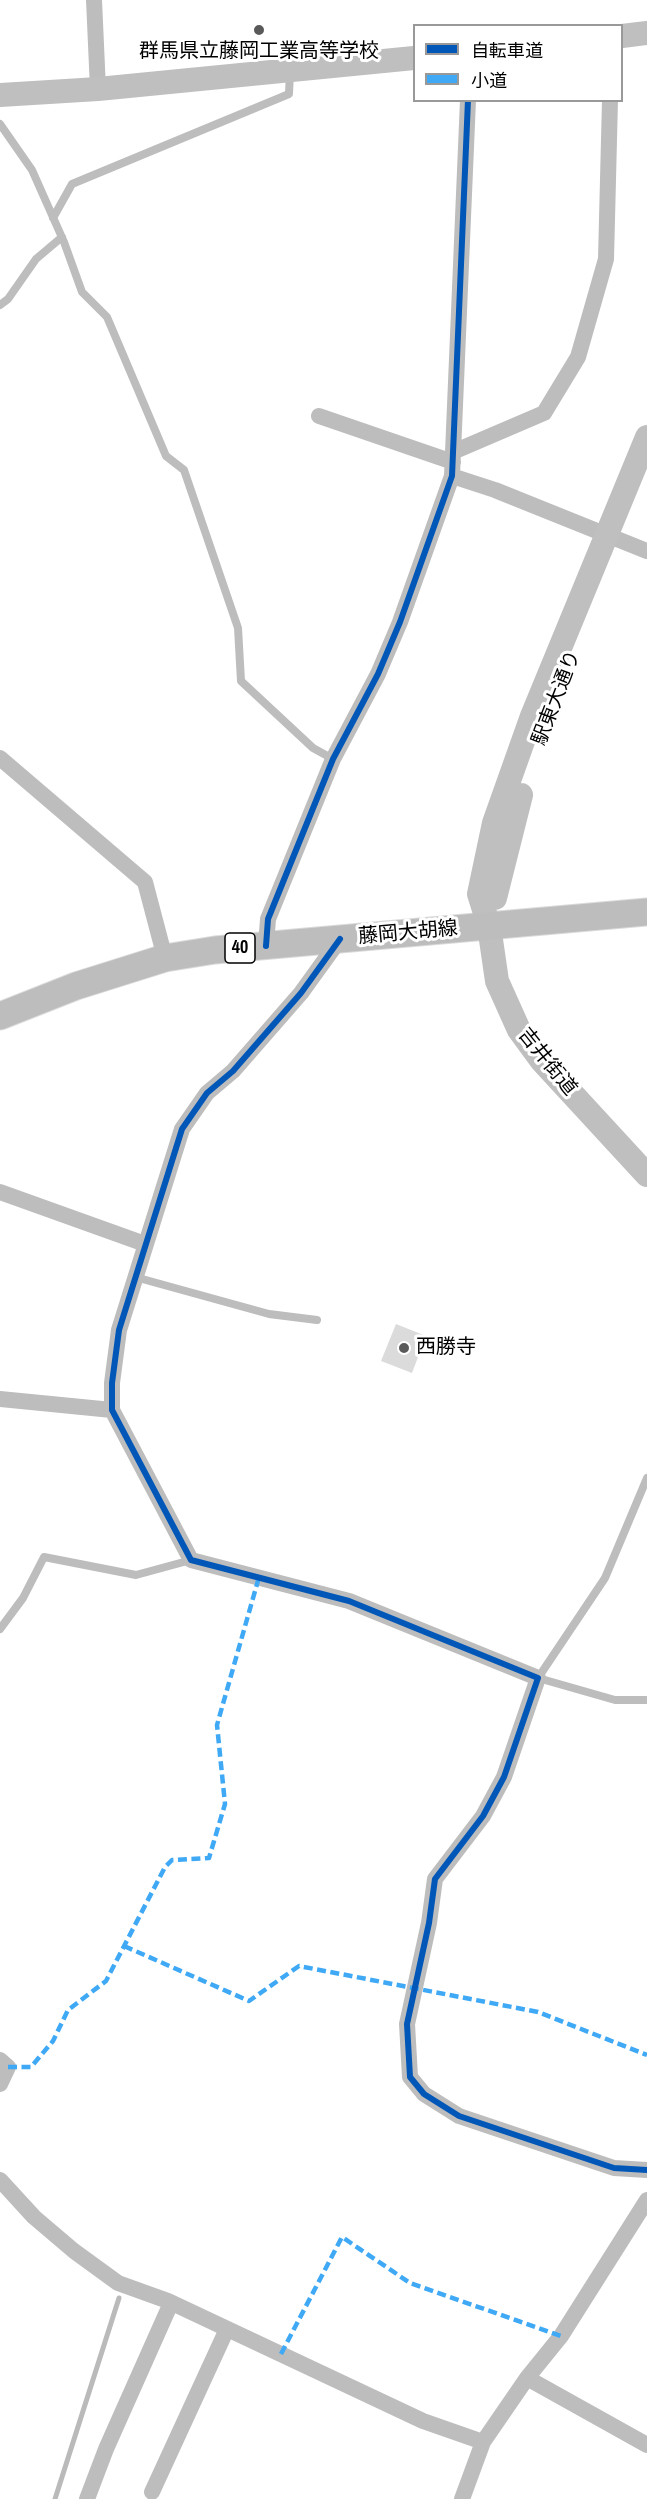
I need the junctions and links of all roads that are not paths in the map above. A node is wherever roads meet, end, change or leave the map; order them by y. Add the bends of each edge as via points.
1 (93, 0) edge
2 (647, 33) edge
3 (623, 36) edge
4 (413, 58) edge
5 (290, 70) junction
6 (98, 89) junction
7 (0, 95) edge
8 (468, 102) edge
9 (610, 102) edge
10 (0, 124) edge
11 (53, 218) junction
12 (62, 237) junction
13 (0, 305) edge
14 (319, 416) dead end
15 (647, 437) edge
16 (453, 464) junction
17 (647, 477) edge
18 (614, 539) junction
19 (647, 552) edge
20 (0, 758) edge
21 (333, 759) junction
22 (647, 912) edge
23 (489, 926) junction
24 (340, 939) junction
25 (266, 946) junction
26 (165, 958) junction
27 (0, 1016) edge
28 (647, 1175) edge
29 (0, 1191) edge
30 (145, 1244) junction
31 (135, 1277) junction
32 (317, 1320) dead end
33 (0, 1399) edge
34 (112, 1410) junction
35 (647, 1478) edge
36 (191, 1560) junction
37 (0, 1629) edge
38 (538, 1678) junction
39 (647, 1700) edge
40 (0, 2060) edge
41 (0, 2084) edge
42 (647, 2170) edge
43 (0, 2180) edge
44 (647, 2200) edge
45 (171, 2303) junction
46 (227, 2329) junction
47 (527, 2378) junction
48 (483, 2442) junction
49 (647, 2445) edge
50 (152, 2492) dead end
51 (87, 2499) edge
52 (462, 2499) edge

1 - 6 street
2 - 3 street
4 - 5 street
5 - 6 street
5 - 11 lane via 289,94 72,184
6 - 7 street
8 - 16 street
9 - 16 street via 606,259 578,357 544,413
10 - 11 lane via 32,170
11 - 12 lane
12 - 13 lane via 36,260
12 - 21 lane via 82,292 107,317 166,456 184,470 238,628 241,681 313,748
14 - 16 street
15 - 18 street
16 - 18 street via 495,490
16 - 21 street via 400,622 378,674
17 - 18 street
18 - 19 street
18 - 23 street, 吉井街道 via 532,716 494,823 479,894
20 - 26 street via 145,882
21 - 25 street via 268,919
22 - 23 main road, 藤岡大胡線 / 40
23 - 24 main road, 藤岡大胡線 / 40
23 - 28 street, 吉井街道 via 497,981 519,1030 541,1060
24 - 25 main road, 藤岡大胡線 / 40
24 - 30 street via 301,993 234,1071 207,1093 182,1129
25 - 26 main road, 藤岡大胡線 / 40
26 - 27 main road, 藤岡大胡線 / 40
29 - 30 street
30 - 31 street
31 - 32 lane via 269,1314
31 - 34 street via 119,1330
33 - 34 street
34 - 36 street
35 - 38 lane via 605,1578
36 - 37 lane via 136,1575 44,1557
36 - 38 street via 350,1601
38 - 39 lane via 615,1700
38 - 42 street via 504,1778 483,1816 435,1879 407,2024 410,2077 424,2094 459,2116 614,2168
40 - 41 street via 8,2067
43 - 45 street via 34,2217 118,2283
44 - 47 street via 561,2336
45 - 46 street
45 - 51 street
46 - 48 street via 423,2421
46 - 50 street
47 - 48 street
47 - 49 street
48 - 52 street

